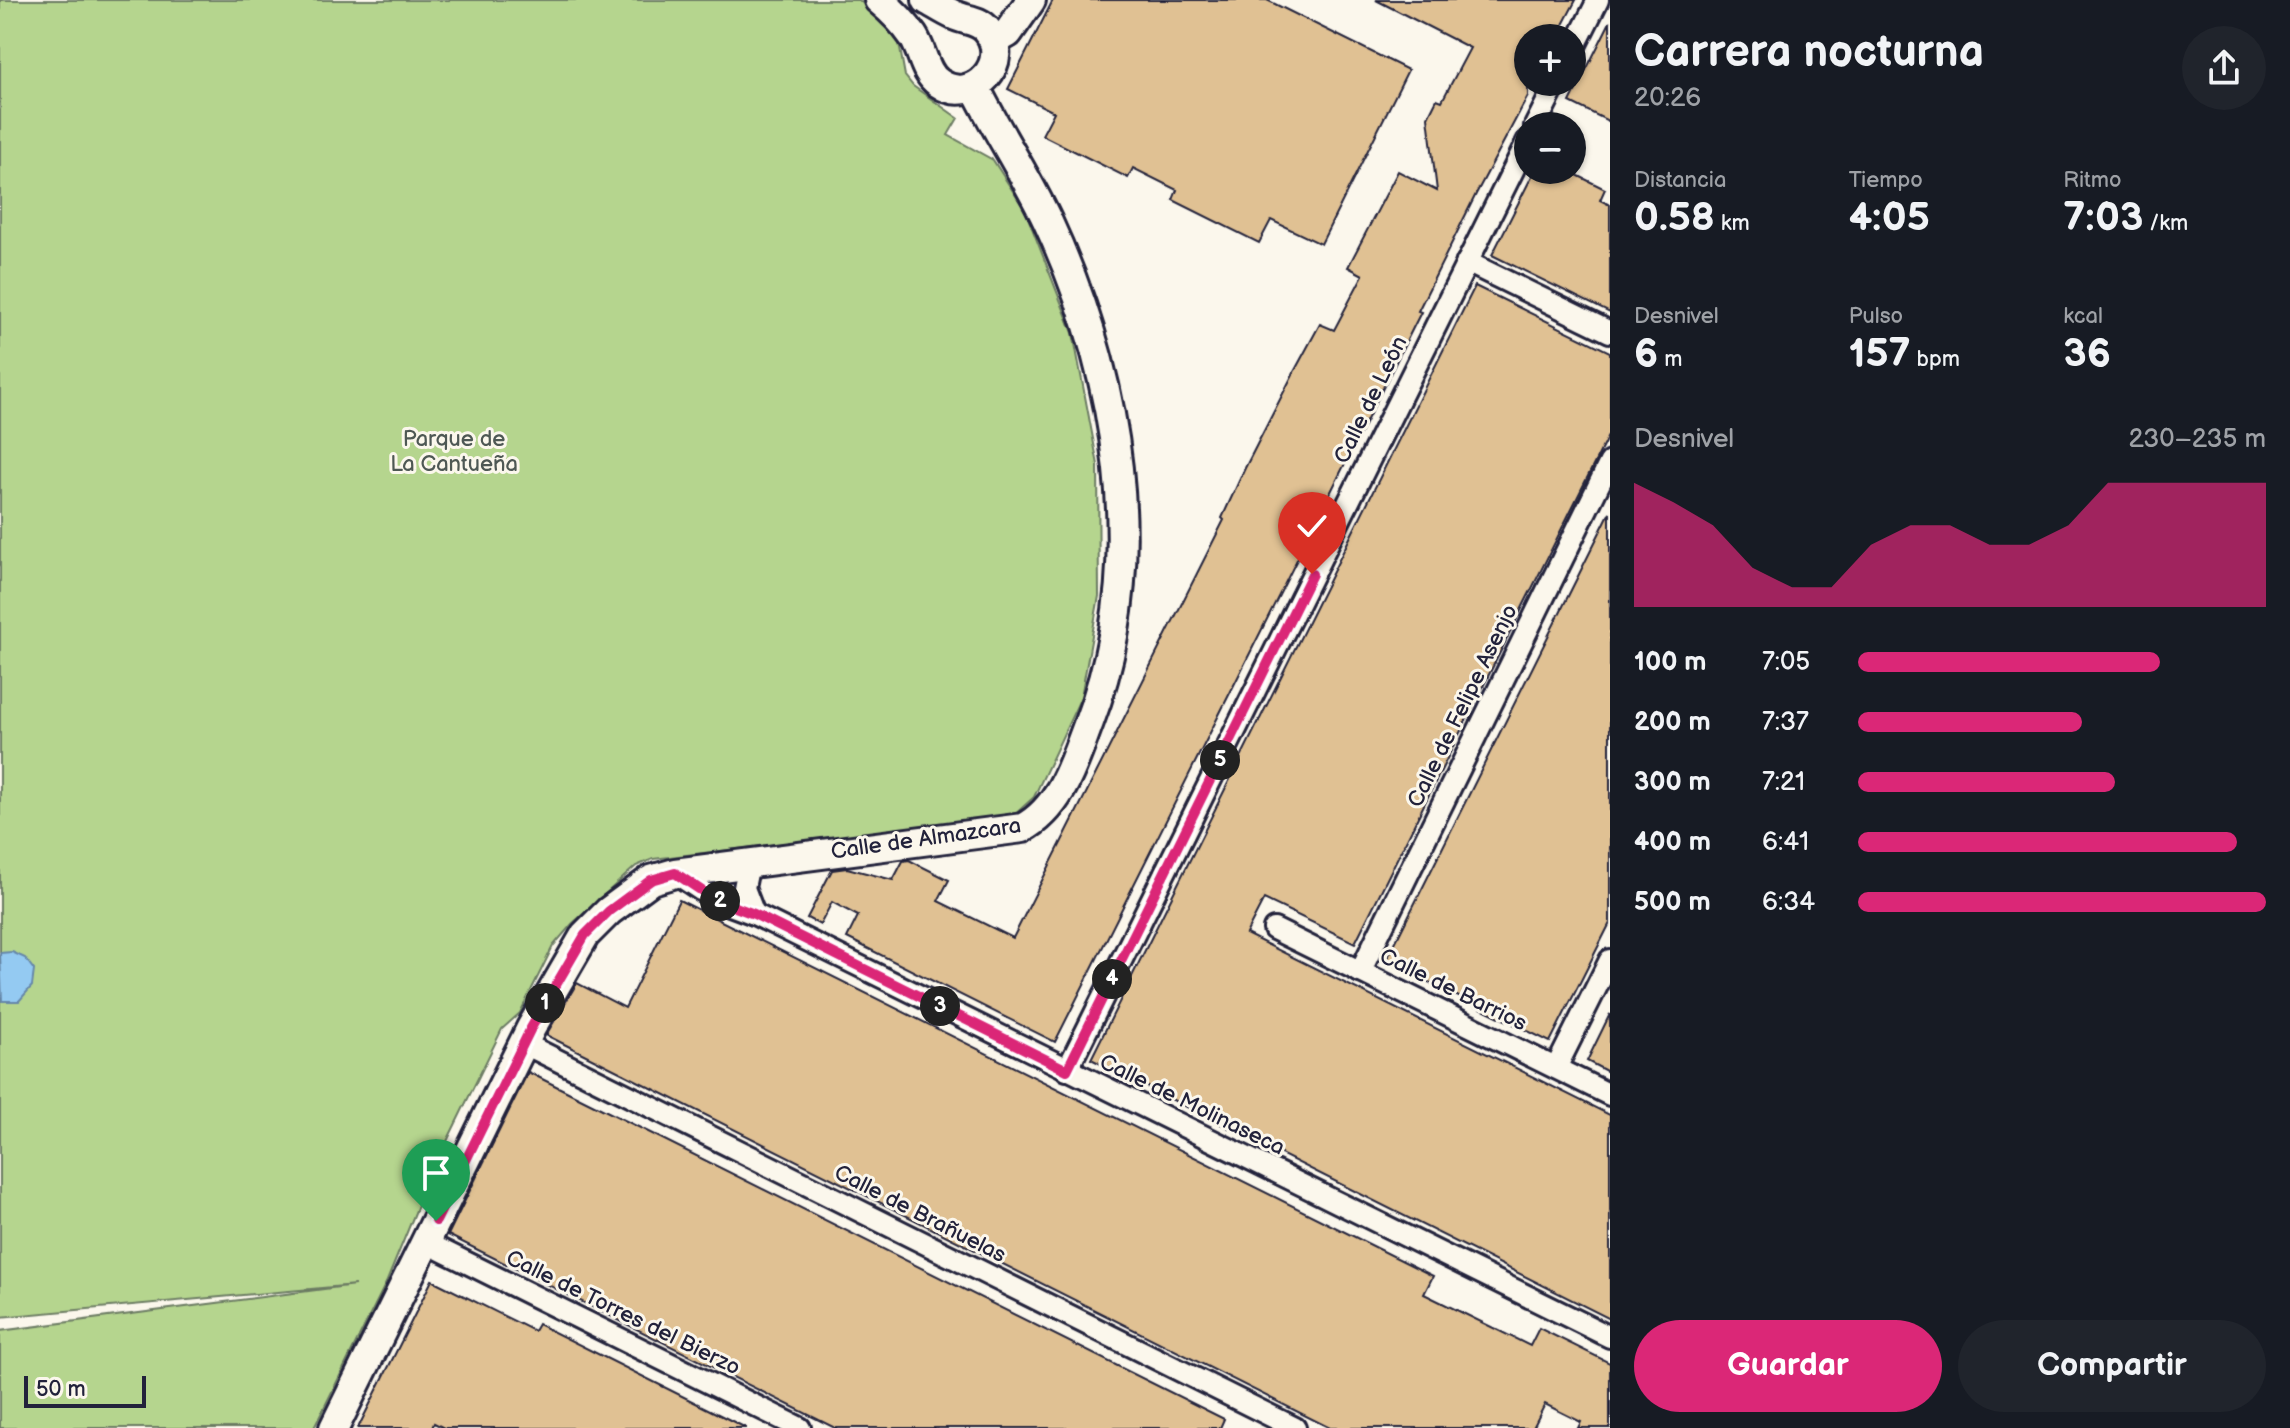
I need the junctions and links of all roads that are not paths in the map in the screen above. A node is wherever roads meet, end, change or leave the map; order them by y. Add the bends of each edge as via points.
1 (879, 0) edge
2 (927, 0) edge
3 (1031, 0) edge
4 (1598, 0) edge
5 (957, 17) junction
6 (1586, 24) edge
7 (994, 41) junction
8 (923, 53) junction
9 (975, 87) junction
10 (1514, 168) edge
11 (1467, 262) junction
12 (1610, 332) edge
13 (1610, 462) edge
14 (749, 863) junction
15 (675, 873) junction
16 (754, 914) junction
17 (1274, 929) dead end
18 (1610, 960) edge
19 (1360, 972) junction
20 (523, 1043) junction
21 (1556, 1068) junction
22 (1067, 1070) junction
23 (1610, 1095) edge
24 (425, 1242) junction
25 (1610, 1337) edge
26 (334, 1428) edge
27 (800, 1428) edge
28 (1295, 1428) edge

1 - 8 street
2 - 5 street
3 - 7 street via 1008,33
4 - 6 street
5 - 7 street via 973,19
5 - 8 street via 940,23 927,36
7 - 9 street via 993,67
8 - 9 street via 927,71 940,84 957,90
9 - 14 street, Calle de Almazcara via 1046,217 1101,364 1120,497 1116,620 1105,680 1066,781 1048,808 1023,828
10 - 11 street, Calle de León
11 - 12 street
11 - 22 street, Calle de León
13 - 19 street, Calle de Felipe Asenjo
14 - 15 street, Calle de Almazcara
14 - 16 street via 744,888
15 - 16 street, Calle de Molinaseca via 714,899
15 - 20 street, Calle de Almazcara via 651,880 585,935
16 - 22 street, Calle de Molinaseca
17 - 19 street, Calle de Barrios
18 - 21 street
19 - 21 street, Calle de Barrios
20 - 24 street, Calle de Almazcara
20 - 28 street, Calle de Brañuelas
21 - 23 street, Calle de Barrios
22 - 25 street, Calle de Molinaseca
24 - 26 street, Calle de Almazcara
24 - 27 street, Calle de Torres del Bierzo

